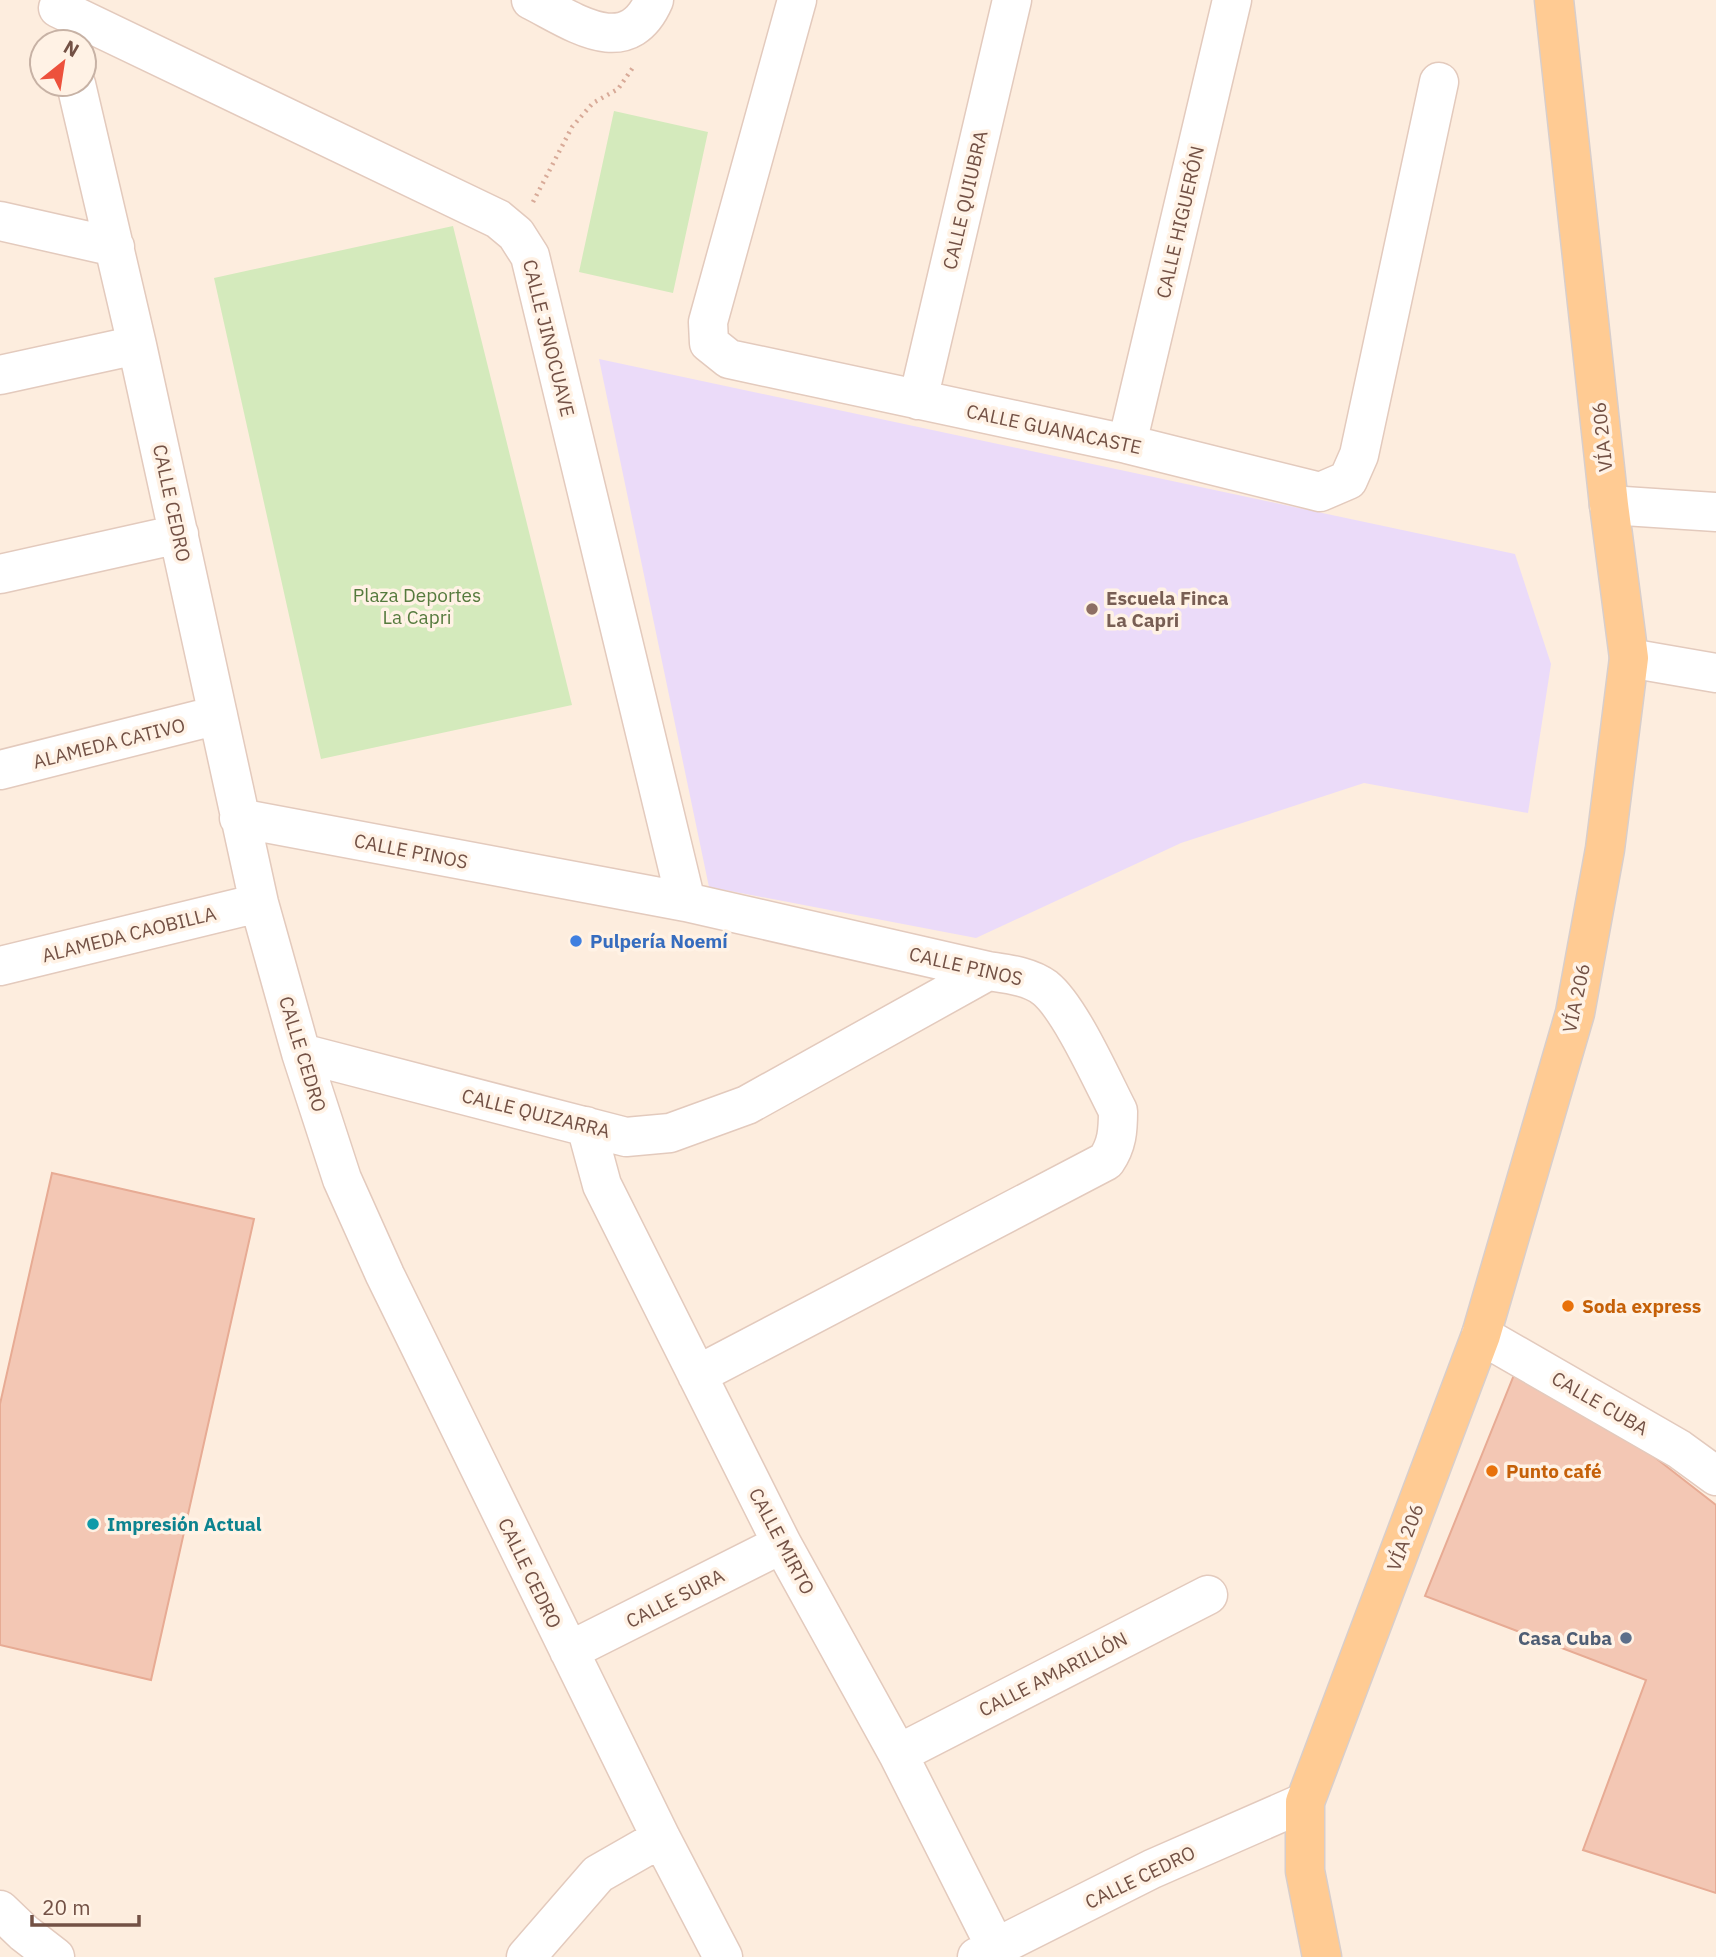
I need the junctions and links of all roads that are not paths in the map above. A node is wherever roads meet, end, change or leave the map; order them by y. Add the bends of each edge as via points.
1 (531, 0) edge
2 (797, 0) edge
3 (1012, 0) edge
4 (1232, 0) edge
5 (1549, 1) edge
6 (651, 7) edge
7 (61, 17) edge
8 (1439, 82) dead end
9 (79, 98) edge
10 (0, 221) edge
11 (115, 247) junction
12 (137, 345) junction
13 (0, 375) edge
14 (918, 400) junction
15 (1127, 444) junction
16 (1609, 505) junction
17 (1716, 513) edge
18 (179, 534) junction
19 (0, 574) edge
20 (1629, 658) junction
21 (1716, 673) edge
22 (218, 715) junction
23 (0, 770) edge
24 (240, 818) junction
25 (686, 902) junction
26 (259, 903) junction
27 (0, 966) edge
28 (988, 971) junction
29 (301, 1053) junction
30 (586, 1126) junction
31 (1481, 1335) junction
32 (697, 1375) junction
33 (1716, 1476) edge
34 (782, 1544) junction
35 (1208, 1595) dead end
36 (569, 1651) junction
37 (898, 1754) junction
38 (1305, 1802) junction
39 (661, 1838) junction
40 (0, 1910) edge
41 (986, 1953) edge
42 (55, 1957) edge
43 (526, 1957) edge
44 (723, 1957) edge
45 (1322, 1957) edge

1 - 6 street via 610,34 628,31
2 - 14 street, CALLE GUANACASTE via 708,322 709,343 729,359
3 - 14 street, CALLE QUIUBRA
4 - 15 street, CALLE HIGUERÓN
5 - 16 main road, VÍA 206
7 - 25 street, CALLE JINOCUAVE via 498,219 516,234 530,256
8 - 15 street, CALLE GUANACASTE via 1359,455 1348,480 1320,492
9 - 11 street, CALLE CEDRO
10 - 11 street
11 - 12 street, CALLE CEDRO
12 - 13 street
12 - 18 street, CALLE CEDRO
14 - 15 street, CALLE GUANACASTE
16 - 17 street
16 - 20 main road, VÍA 206
18 - 19 street
18 - 22 street, CALLE CEDRO
20 - 21 street
20 - 31 main road, VÍA 206 via 1605,849 1575,1013
22 - 23 street, ALAMEDA CATIVO
22 - 24 street, CALLE CEDRO
24 - 25 street, CALLE PINOS
24 - 26 street, CALLE CEDRO
25 - 28 street, CALLE PINOS
26 - 27 street, ALAMEDA CAOBILLA
26 - 29 street, CALLE CEDRO
28 - 30 street, CALLE QUIZARRA via 747,1105 670,1133 626,1137
28 - 32 street, CALLE PINOS via 1022,976 1044,987 1061,1004 1118,1111 1114,1150 1106,1161
29 - 30 street, CALLE QUIZARRA
29 - 36 street, CALLE CEDRO via 342,1179 385,1275
30 - 32 street, CALLE MIRTO via 602,1185
31 - 33 street, CALLE CUBA via 1679,1449
31 - 38 main road, VÍA 206
32 - 34 street, CALLE MIRTO
34 - 36 street, CALLE SURA
34 - 37 street, CALLE MIRTO
35 - 37 street, CALLE AMARILLÓN
36 - 39 street, CALLE CEDRO
37 - 41 street, CALLE MIRTO
38 - 41 street, CALLE CEDRO via 1152,1869
38 - 45 main road, VÍA 206 via 1305,1871
39 - 43 street via 598,1874
39 - 44 street, CALLE CEDRO
40 - 42 street

